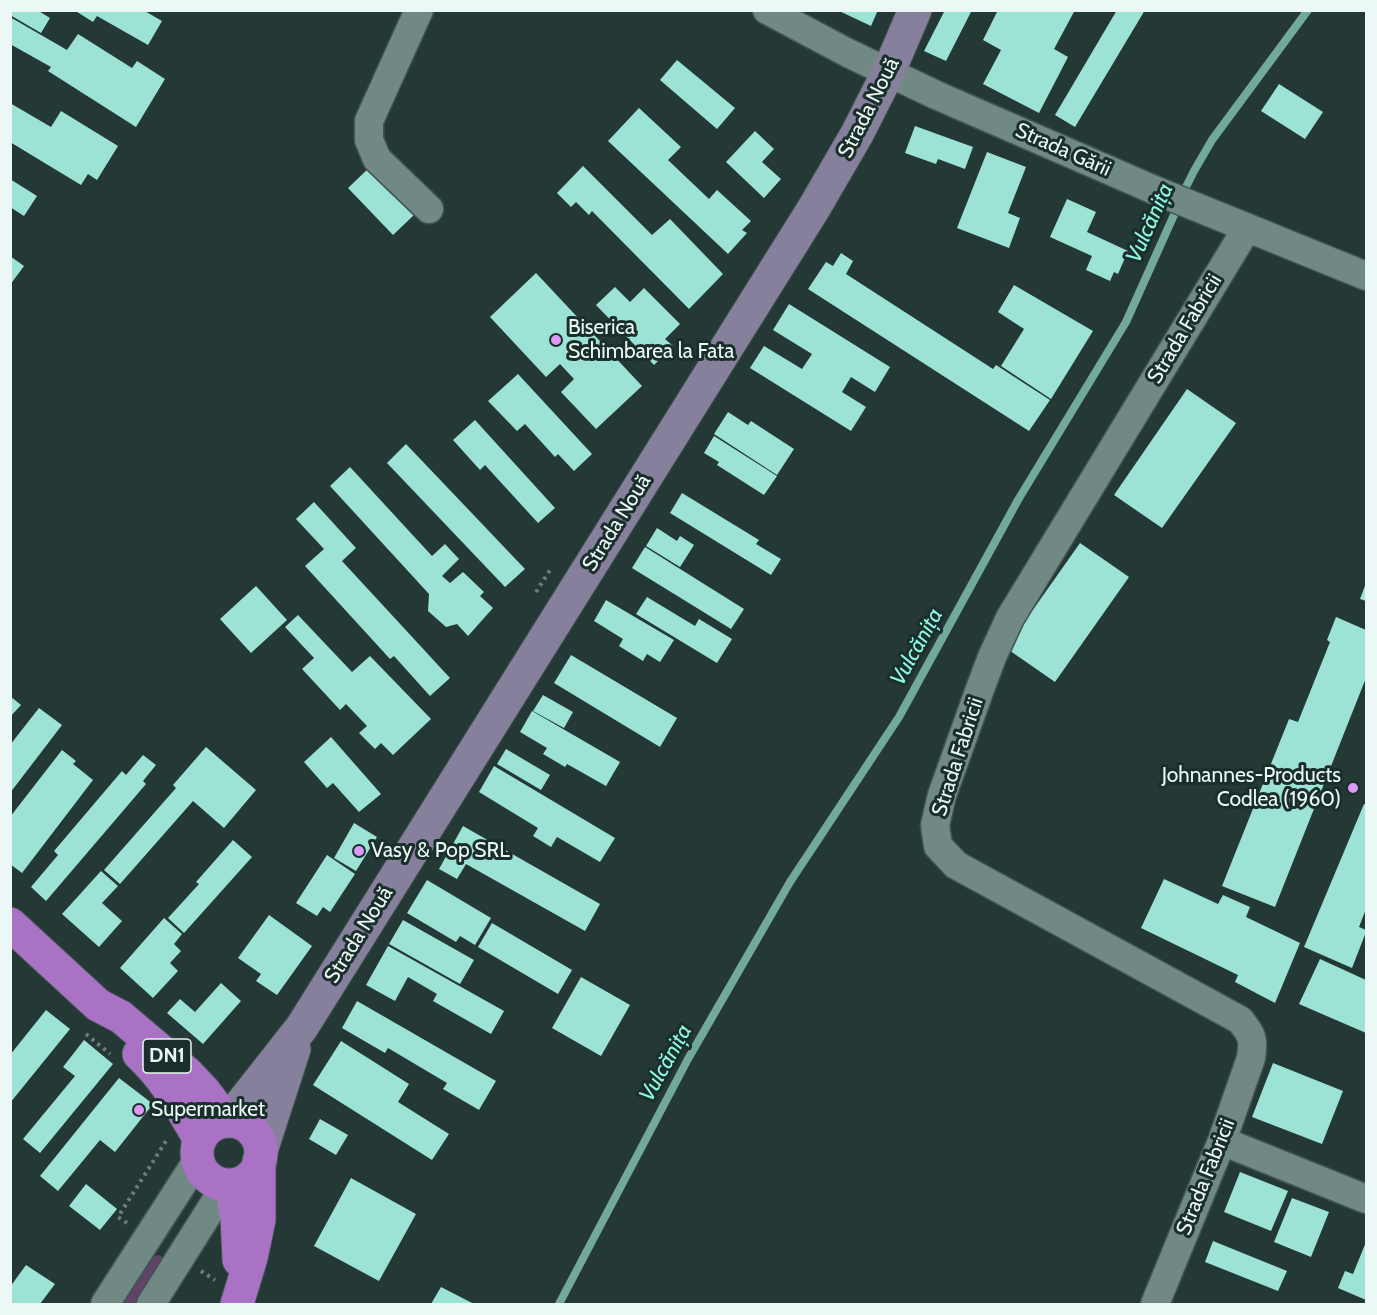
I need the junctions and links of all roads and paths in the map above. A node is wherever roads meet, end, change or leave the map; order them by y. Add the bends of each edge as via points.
1 (419, 10) edge
2 (766, 10) edge
3 (915, 10) edge
4 (888, 73) junction
5 (429, 209) dead end
6 (1247, 228) junction
7 (1366, 276) edge
8 (552, 567) dead end
9 (533, 597) dead end
10 (10, 924) edge
11 (90, 1018) junction
12 (302, 1027) junction
13 (117, 1061) dead end
14 (203, 1136) junction
15 (1222, 1141) junction
16 (260, 1156) junction
17 (228, 1185) junction
18 (1366, 1199) edge
19 (118, 1217) dead end
20 (181, 1257) junction
21 (232, 1295) edge
22 (105, 1305) edge
23 (151, 1305) edge
24 (1155, 1305) edge

1 - 5 street via 369,121 369,140 377,159
2 - 4 street, Strada Gării
3 - 4 main road, Strada Nouă
4 - 6 street, Strada Gării
4 - 12 main road, Strada Nouă via 814,208
6 - 7 street, Strada Gării
6 - 15 street, Strada Fabricii via 1010,618 980,688 935,825 938,846 956,865 1239,1020 1250,1033 1253,1045
8 - 9 path
10 - 11 highway, DN1
11 - 13 path
11 - 14 highway, DN1 via 121,1017 187,1073 208,1097
12 - 14 main road, Strada Nouă
12 - 16 main road, Strada Nouă
14 - 16 highway via 237,1123 246,1126 258,1141
14 - 17 highway, DN1 via 201,1170 216,1183
14 - 19 path
14 - 22 street
15 - 18 street
15 - 24 street, Strada Fabricii
16 - 17 highway via 249,1178
16 - 21 highway via 259,1220 251,1258
17 - 20 street
17 - 21 highway via 237,1218 239,1246
20 - 21 path
20 - 23 street

